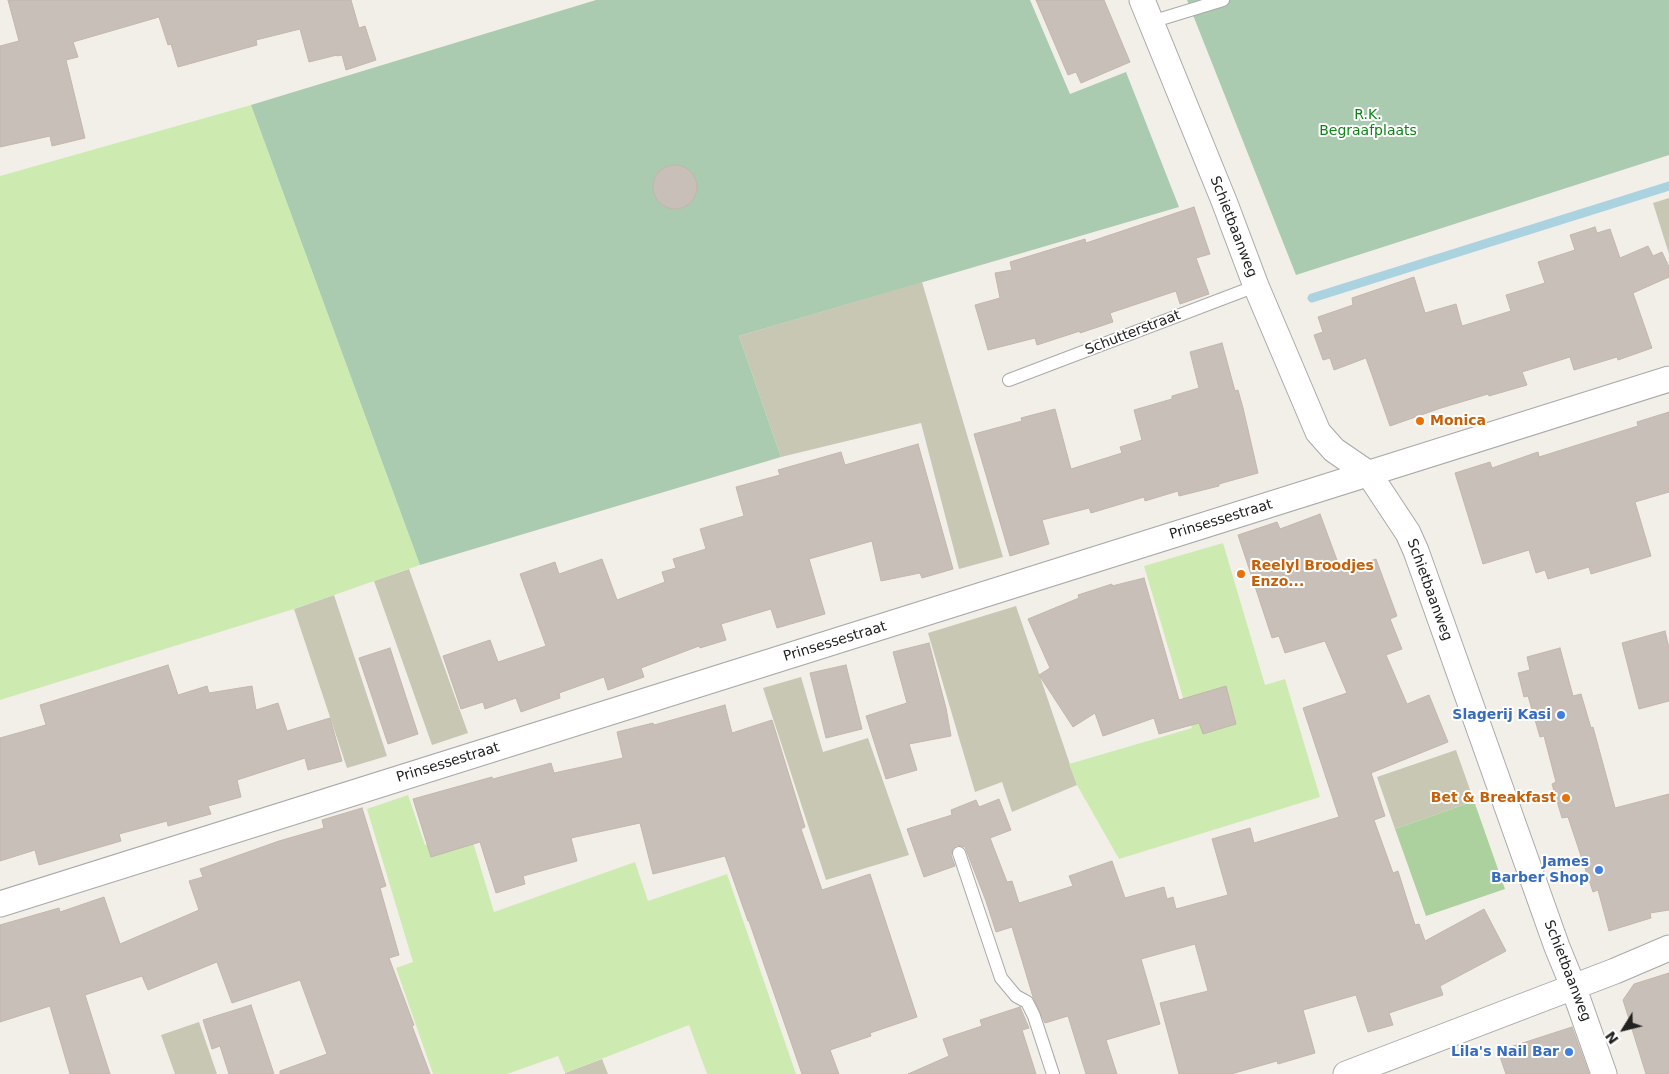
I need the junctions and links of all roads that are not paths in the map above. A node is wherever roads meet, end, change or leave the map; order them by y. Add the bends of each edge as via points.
1 (1223, 0) edge
2 (1146, 11) edge
3 (1256, 286) junction
4 (1669, 379) edge
5 (1009, 380) dead end
6 (1369, 474) junction
7 (959, 853) dead end
8 (0, 904) edge
9 (1669, 948) edge
10 (1573, 986) junction
11 (1053, 1074) edge
12 (1346, 1074) edge
13 (1604, 1074) edge

1 - 2 lane
2 - 3 street, Schietbaanweg
3 - 5 lane, Schutterstraat
3 - 6 street, Schietbaanweg via 1318,432 1334,450
4 - 6 street, Prinsessestraat
6 - 8 street, Prinsessestraat
6 - 10 street, Schietbaanweg via 1408,533 1416,551
7 - 11 lane via 1001,978 1030,1009
9 - 10 street
10 - 12 street
10 - 13 street, Schietbaanweg

